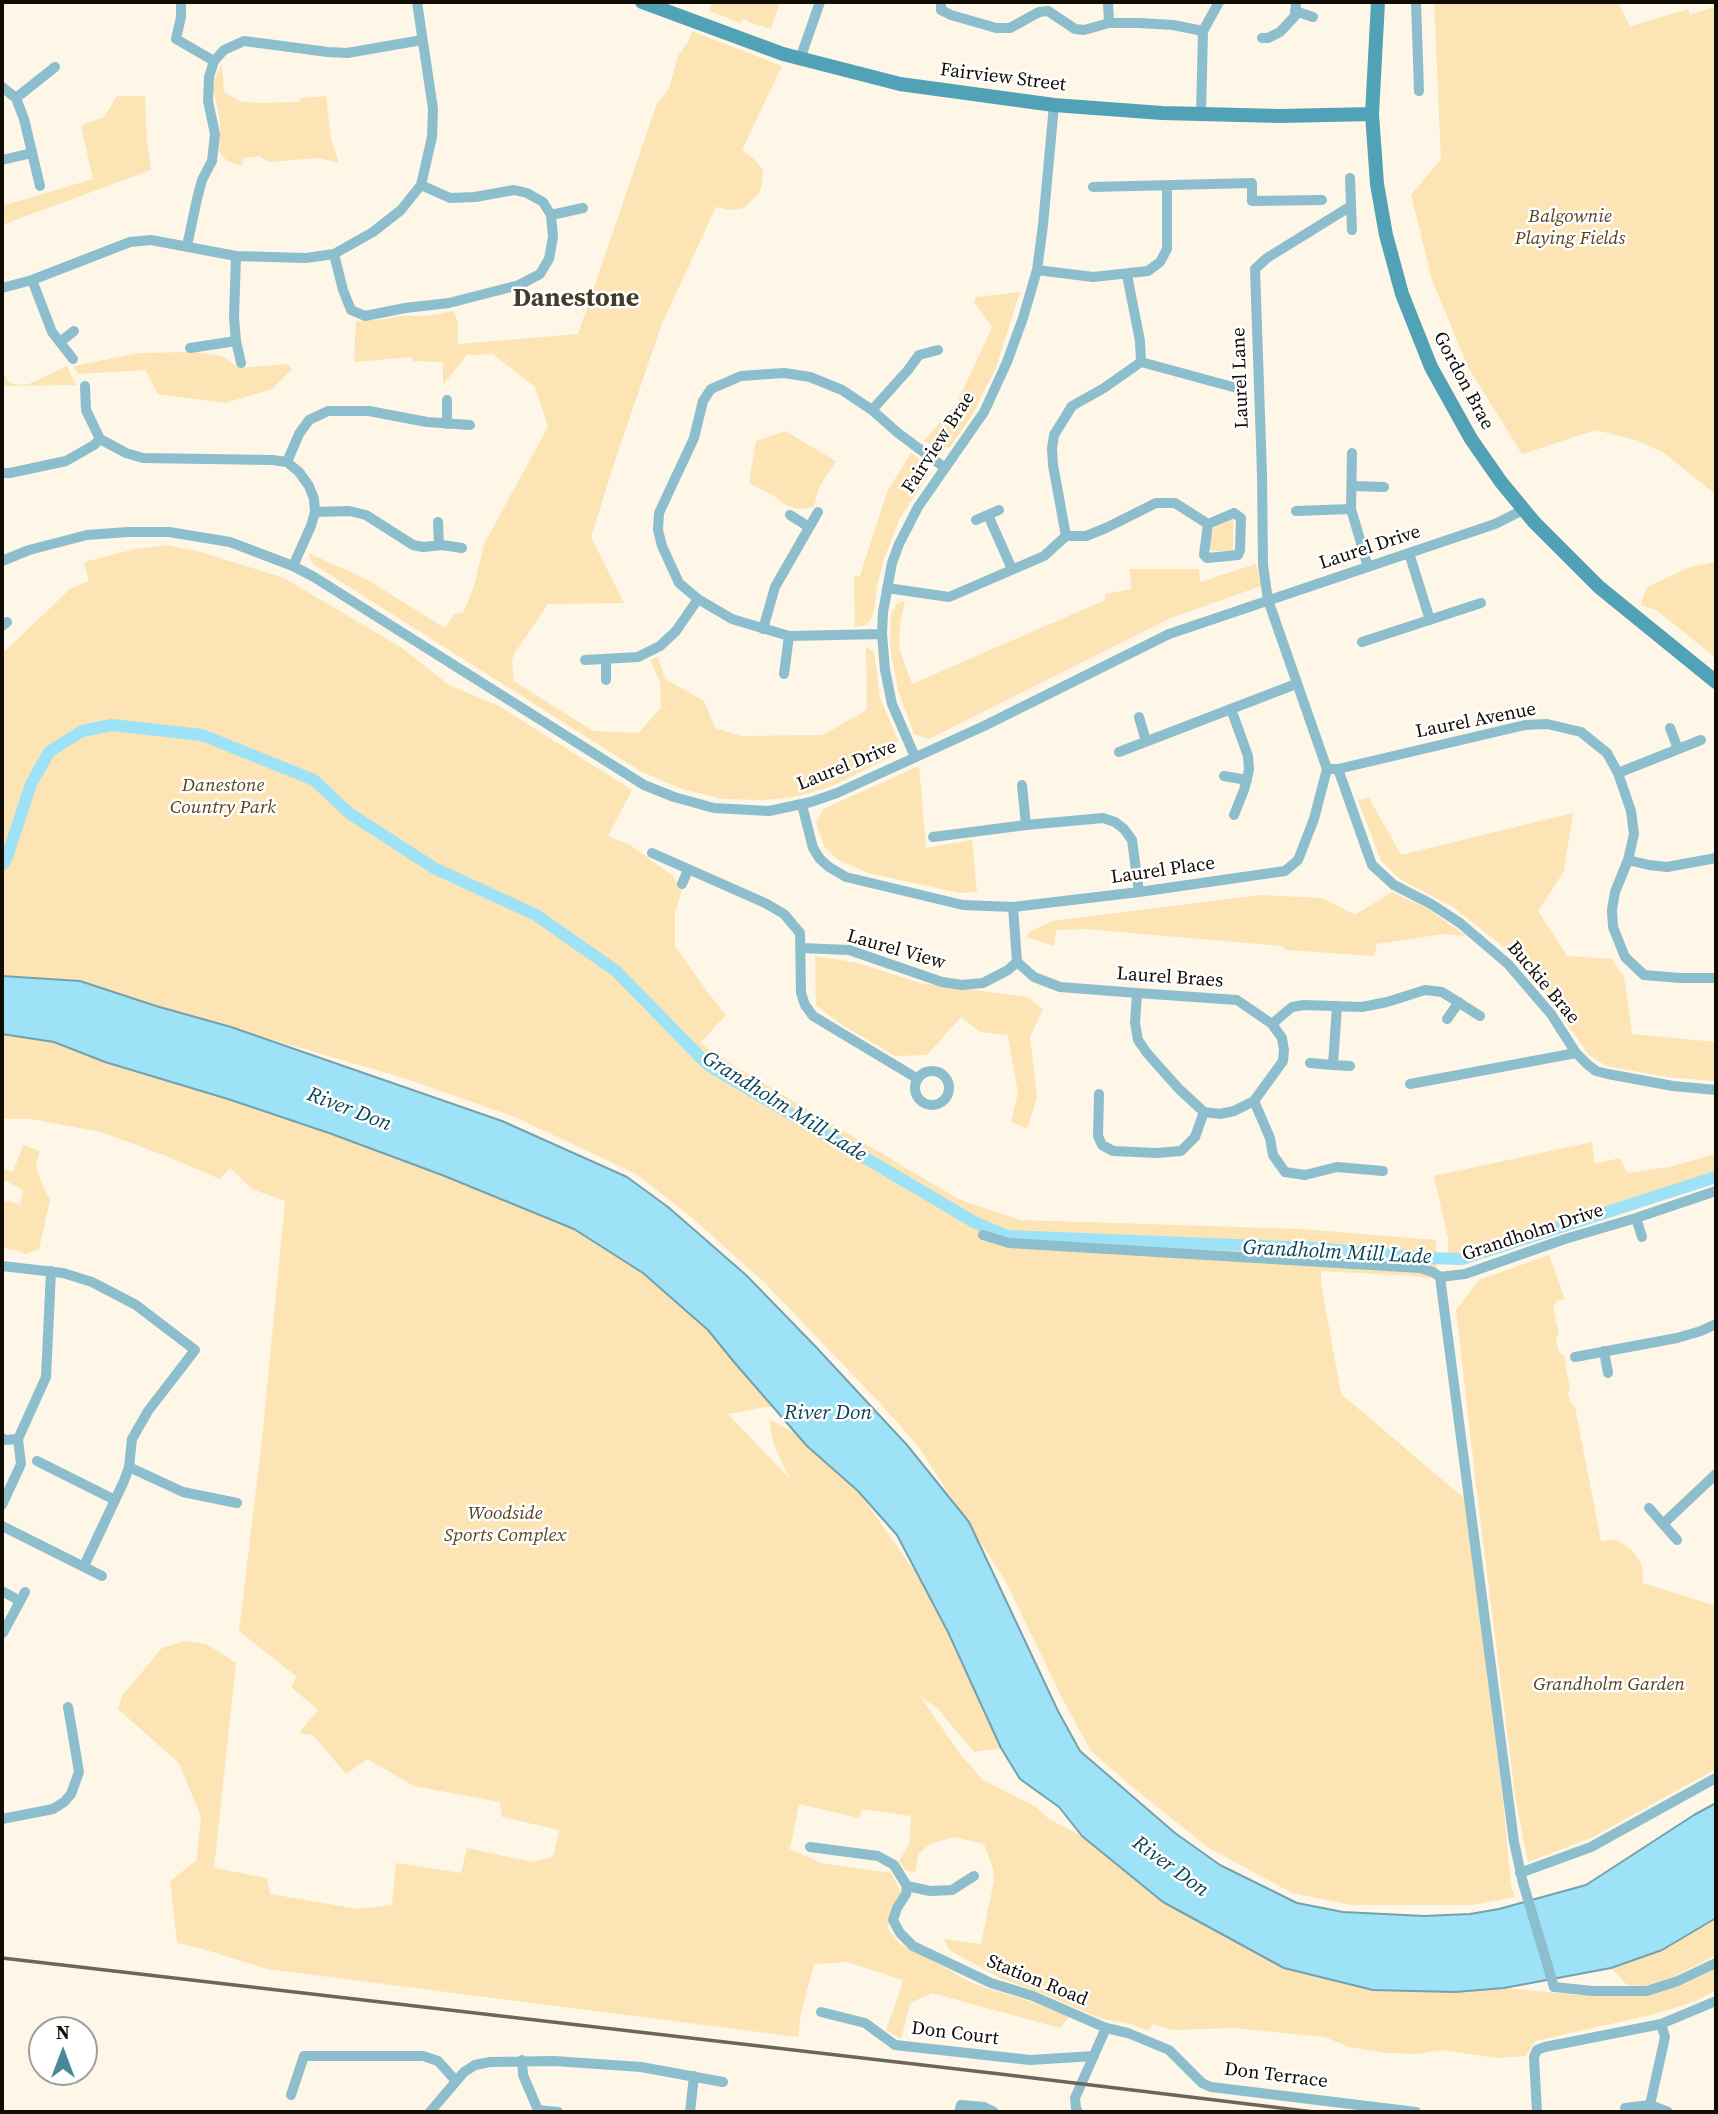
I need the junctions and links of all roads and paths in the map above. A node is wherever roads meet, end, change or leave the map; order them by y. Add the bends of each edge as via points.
1 (181, 2) edge
2 (417, 2) edge
3 (642, 2) edge
4 (820, 2) edge
5 (941, 2) edge
6 (1108, 2) edge
7 (1219, 2) edge
8 (1378, 2) edge
9 (1416, 2) edge
10 (1295, 6) edge
11 (1313, 17) dead end
12 (1109, 23) junction
13 (1203, 31) junction
14 (1262, 38) dead end
15 (422, 40) junction
16 (800, 59) junction
17 (214, 61) junction
18 (55, 67) dead end
19 (2, 87) edge
20 (1419, 91) dead end
21 (16, 98) junction
22 (1055, 104) junction
23 (1200, 114) junction
24 (1372, 114) junction
25 (32, 153) junction
26 (2, 160) edge
27 (1350, 178) dead end
28 (421, 185) junction
29 (40, 186) dead end
30 (1167, 186) junction
31 (1093, 187) dead end
32 (1322, 200) dead end
33 (1351, 206) junction
34 (583, 208) dead end
35 (551, 215) junction
36 (1352, 230) dead end
37 (187, 246) junction
38 (334, 254) junction
39 (236, 256) junction
40 (1037, 270) junction
41 (1127, 275) junction
42 (32, 280) junction
43 (2, 288) edge
44 (74, 331) dead end
45 (236, 341) junction
46 (60, 342) junction
47 (190, 348) dead end
48 (938, 349) dead end
49 (73, 359) dead end
50 (1141, 362) junction
51 (241, 363) dead end
52 (85, 386) dead end
53 (1233, 387) dead end
54 (447, 400) dead end
55 (872, 410) junction
56 (446, 424) junction
57 (470, 425) dead end
58 (100, 439) junction
59 (1352, 453) dead end
60 (287, 462) junction
61 (945, 468) junction
62 (2, 473) edge
63 (1352, 486) junction
64 (1384, 487) dead end
65 (1351, 509) junction
66 (1523, 509) junction
67 (999, 510) dead end
68 (1296, 510) dead end
69 (314, 512) junction
70 (818, 512) dead end
71 (790, 515) dead end
72 (988, 515) junction
73 (976, 520) dead end
74 (438, 522) dead end
75 (1208, 524) junction
76 (809, 527) junction
77 (1066, 536) junction
78 (439, 545) junction
79 (462, 548) dead end
80 (1409, 553) junction
81 (2, 561) edge
82 (293, 566) junction
83 (1368, 568) junction
84 (1012, 569) junction
85 (887, 589) junction
86 (698, 600) junction
87 (1268, 600) junction
88 (1482, 603) dead end
89 (1430, 620) junction
90 (763, 629) junction
91 (882, 634) junction
92 (789, 636) junction
93 (1362, 642) dead end
94 (606, 659) junction
95 (585, 660) dead end
96 (784, 674) dead end
97 (606, 680) dead end
98 (1716, 682) edge
99 (1296, 684) junction
100 (1231, 709) junction
101 (1139, 717) dead end
102 (1670, 728) dead end
103 (1701, 740) dead end
104 (1146, 741) junction
105 (1678, 749) junction
106 (1119, 752) dead end
107 (915, 757) junction
108 (1327, 769) junction
109 (1338, 769) junction
110 (1618, 773) junction
111 (1224, 776) dead end
112 (1247, 780) junction
113 (1022, 785) dead end
114 (802, 805) junction
115 (1234, 815) dead end
116 (1026, 825) junction
117 (933, 837) dead end
118 (652, 853) dead end
119 (1716, 858) edge
120 (1628, 860) junction
121 (688, 870) junction
122 (682, 884) dead end
123 (1139, 892) junction
124 (1013, 906) junction
125 (801, 948) junction
126 (1017, 962) junction
127 (1716, 978) edge
128 (1137, 993) junction
129 (1459, 1002) junction
130 (1337, 1006) junction
131 (1480, 1016) dead end
132 (1447, 1019) dead end
133 (1272, 1024) junction
134 (1576, 1053) junction
135 (1310, 1063) dead end
136 (1333, 1065) junction
137 (1350, 1066) dead end
138 (918, 1079) dead end
139 (1410, 1084) dead end
140 (1716, 1090) edge
141 (1099, 1094) dead end
142 (1254, 1101) junction
143 (1204, 1112) junction
144 (1383, 1171) dead end
145 (1716, 1191) edge
146 (1636, 1218) junction
147 (983, 1235) dead end
148 (1642, 1237) dead end
149 (2, 1266) edge
150 (51, 1271) junction
151 (1440, 1277) junction
152 (1716, 1324) edge
153 (1604, 1351) junction
154 (1575, 1357) dead end
155 (1608, 1373) dead end
156 (2, 1438) edge
157 (18, 1438) junction
158 (37, 1461) dead end
159 (129, 1467) junction
160 (1716, 1474) edge
161 (115, 1500) junction
162 (237, 1503) dead end
163 (2, 1505) edge
164 (1649, 1508) dead end
165 (1663, 1524) junction
166 (2, 1526) edge
167 (1677, 1540) dead end
168 (84, 1566) junction
169 (102, 1576) dead end
170 (2, 1591) edge
171 (3, 1633) edge
172 (68, 1707) dead end
173 (1716, 1778) edge
174 (2, 1819) edge
175 (810, 1847) dead end
176 (974, 1876) dead end
177 (1521, 1878) junction
178 (907, 1886) junction
179 (1716, 1963) edge
180 (1716, 2001) edge
181 (821, 2012) dead end
182 (1661, 2024) junction
183 (1106, 2028) junction
184 (1094, 2056) junction
185 (522, 2060) junction
186 (694, 2076) junction
187 (456, 2081) junction
188 (723, 2082) dead end
189 (291, 2095) dead end
190 (1650, 2105) junction
191 (1625, 2108) dead end
192 (430, 2112) edge
193 (558, 2112) edge
194 (690, 2112) edge
195 (959, 2112) edge
196 (994, 2112) edge
197 (1079, 2112) edge
198 (1416, 2112) edge
199 (1537, 2112) edge
200 (1668, 2112) edge

1 - 17 street via 176,39
2 - 15 street
3 - 16 main road, Fairview Street
4 - 16 street
5 - 12 street via 941,10 951,15 996,29 1010,28 1048,11 1075,29
6 - 12 street
7 - 13 street
8 - 24 main road, Gordon Brae
9 - 20 street
10 - 11 street
10 - 14 street via 1295,16 1280,32
12 - 13 street
13 - 23 street
15 - 17 street via 347,52 244,41 224,50
15 - 28 street via 433,109
16 - 22 main road, Fairview Street via 900,84
17 - 37 street via 207,88 215,134 212,161 202,180
18 - 21 street
19 - 21 street
21 - 25 street
22 - 23 main road, Fairview Street
22 - 40 street, Fairview Brae
23 - 24 main road, Fairview Street
24 - 66 main road, Gordon Brae via 1381,209 1410,316 1426,357 1466,431
25 - 26 street
25 - 29 street
27 - 33 street
28 - 35 street via 450,198 514,190 543,202
28 - 38 street via 401,210
30 - 31 street
30 - 32 street via 1252,183 1252,201
30 - 41 street via 1167,249 1148,271
33 - 36 street
33 - 87 street, Laurel Lane via 1255,269 1263,565
34 - 35 street
35 - 38 street via 549,259 540,274 519,285 449,303 365,316 351,310
37 - 39 street
37 - 42 street via 130,242
38 - 39 street
39 - 45 street
40 - 41 street via 1093,277
40 - 61 street, Fairview Brae via 984,412
41 - 50 street
42 - 43 street
42 - 46 street
44 - 46 street
45 - 47 street
45 - 51 street
46 - 49 street
48 - 55 street via 919,355
50 - 53 street
50 - 77 street via 1072,406 1055,435 1053,465
52 - 58 street via 86,410
54 - 56 street
55 - 61 street
55 - 86 street via 828,384 784,373 741,376 711,389 659,513 662,546 679,583
56 - 57 street
56 - 60 street via 369,411 328,411 309,420
58 - 60 street via 143,458
58 - 62 street via 66,461
59 - 63 street
60 - 69 street via 309,486
61 - 85 street, Fairview Brae via 899,544
63 - 64 street
63 - 65 street
65 - 68 street
65 - 83 street
66 - 80 street, Laurel Drive via 1495,524
66 - 98 main road, Gordon Brae via 1599,587
67 - 72 street
69 - 78 street via 366,515 413,545
69 - 82 street
70 - 76 street
71 - 76 street
72 - 73 street
72 - 84 street
74 - 78 street
75 - 75 street via 1238,515 1238,555 1207,558
75 - 77 street via 1175,503 1156,503 1086,536
76 - 90 street via 775,587
77 - 84 street via 1044,556
78 - 79 street
80 - 83 street, Laurel Drive
80 - 89 street
81 - 82 street, Laurel Drive via 87,535 169,532 230,542
82 - 114 street, Laurel Drive via 644,785 713,808 769,811
83 - 87 street, Laurel Drive
84 - 85 street via 948,597
85 - 91 street, Fairview Brae
86 - 90 street
86 - 94 street via 660,646 638,657
87 - 99 street
87 - 107 street, Laurel Drive via 1170,634
88 - 89 street
89 - 93 street
90 - 92 street
91 - 92 street
91 - 107 street, Fairview Brae via 892,704
92 - 96 street
94 - 95 street
94 - 97 street
99 - 100 street
99 - 108 street
100 - 104 street
100 - 112 street via 1248,756
101 - 104 street
102 - 105 street
103 - 105 street
104 - 106 street
105 - 110 street
107 - 114 street, Laurel Drive
108 - 109 street, Laurel Avenue
108 - 123 street, Laurel Place via 1307,840 1298,860 1285,871
109 - 110 street, Laurel Avenue via 1547,723 1581,733 1607,753
109 - 134 street, Buckie Brae via 1372,865 1394,886 1460,923 1508,964 1551,1014
110 - 120 street, Laurel Avenue via 1631,811
111 - 112 street
112 - 115 street
113 - 116 street
114 - 124 street, Laurel Place via 813,848 820,859 846,877 963,905
116 - 117 street
116 - 123 street via 1103,818 1115,822 1132,840
118 - 121 street
119 - 120 street via 1667,867
120 - 127 street, Laurel Avenue via 1612,910 1613,927 1625,957 1644,975
121 - 122 street
121 - 125 street via 784,914 800,933
123 - 124 street, Laurel Place
124 - 126 street
125 - 126 street, Laurel View via 849,950 962,985 983,983
125 - 138 street via 801,993 813,1016
126 - 128 street, Laurel Braes via 1034,977 1060,987
128 - 133 street, Laurel Braes via 1237,1000
128 - 143 street via 1138,1040
129 - 130 street via 1443,992 1425,990 1362,1007
129 - 131 street
129 - 132 street
130 - 133 street via 1292,1007
130 - 136 street
133 - 142 street via 1282,1038 1283,1061
134 - 139 street
134 - 140 street, Buckie Brae via 1608,1074
135 - 136 street
136 - 137 street
141 - 143 street via 1098,1136 1102,1145 1113,1150 1181,1151 1195,1137
142 - 143 street via 1234,1111
142 - 144 street via 1273,1155 1285,1172 1305,1175 1338,1167
145 - 146 street, Grandholm Drive
146 - 148 street
146 - 151 street, Grandholm Drive via 1465,1274
147 - 151 street, Grandholm Drive via 1009,1242 1420,1268
149 - 150 street
150 - 157 street via 46,1377
150 - 159 street via 92,1282 136,1305 195,1350 132,1438
151 - 177 street
152 - 153 street via 1678,1338
153 - 154 street
153 - 155 street
156 - 157 street
157 - 163 street via 21,1464
158 - 161 street
159 - 161 street
159 - 162 street via 183,1492
160 - 165 street
161 - 168 street
164 - 165 street
165 - 167 street
166 - 168 street
168 - 169 street
170 - 171 street via 23,1597
172 - 174 street via 79,1772 71,1794 53,1809
173 - 177 street via 1591,1847
175 - 178 street via 878,1856 894,1865
176 - 178 street via 952,1890
177 - 179 street via 1554,1987 1647,1991
178 - 183 street, Station Road via 893,1920 913,1946 991,1983
180 - 182 street
181 - 184 street, Don Court via 865,2023 895,2045 1030,2060
182 - 190 street via 1665,2037
182 - 199 street via 1537,2050
183 - 184 street
183 - 198 street, Don Terrace via 1169,2050 1211,2087
184 - 197 street via 1075,2098
185 - 186 street via 641,2067
185 - 187 street via 475,2065
185 - 193 street via 523,2075 538,2110
186 - 188 street
186 - 194 street
187 - 189 street via 438,2061 423,2056 304,2056
187 - 192 street
190 - 191 street
190 - 200 street
195 - 196 street via 961,2105

